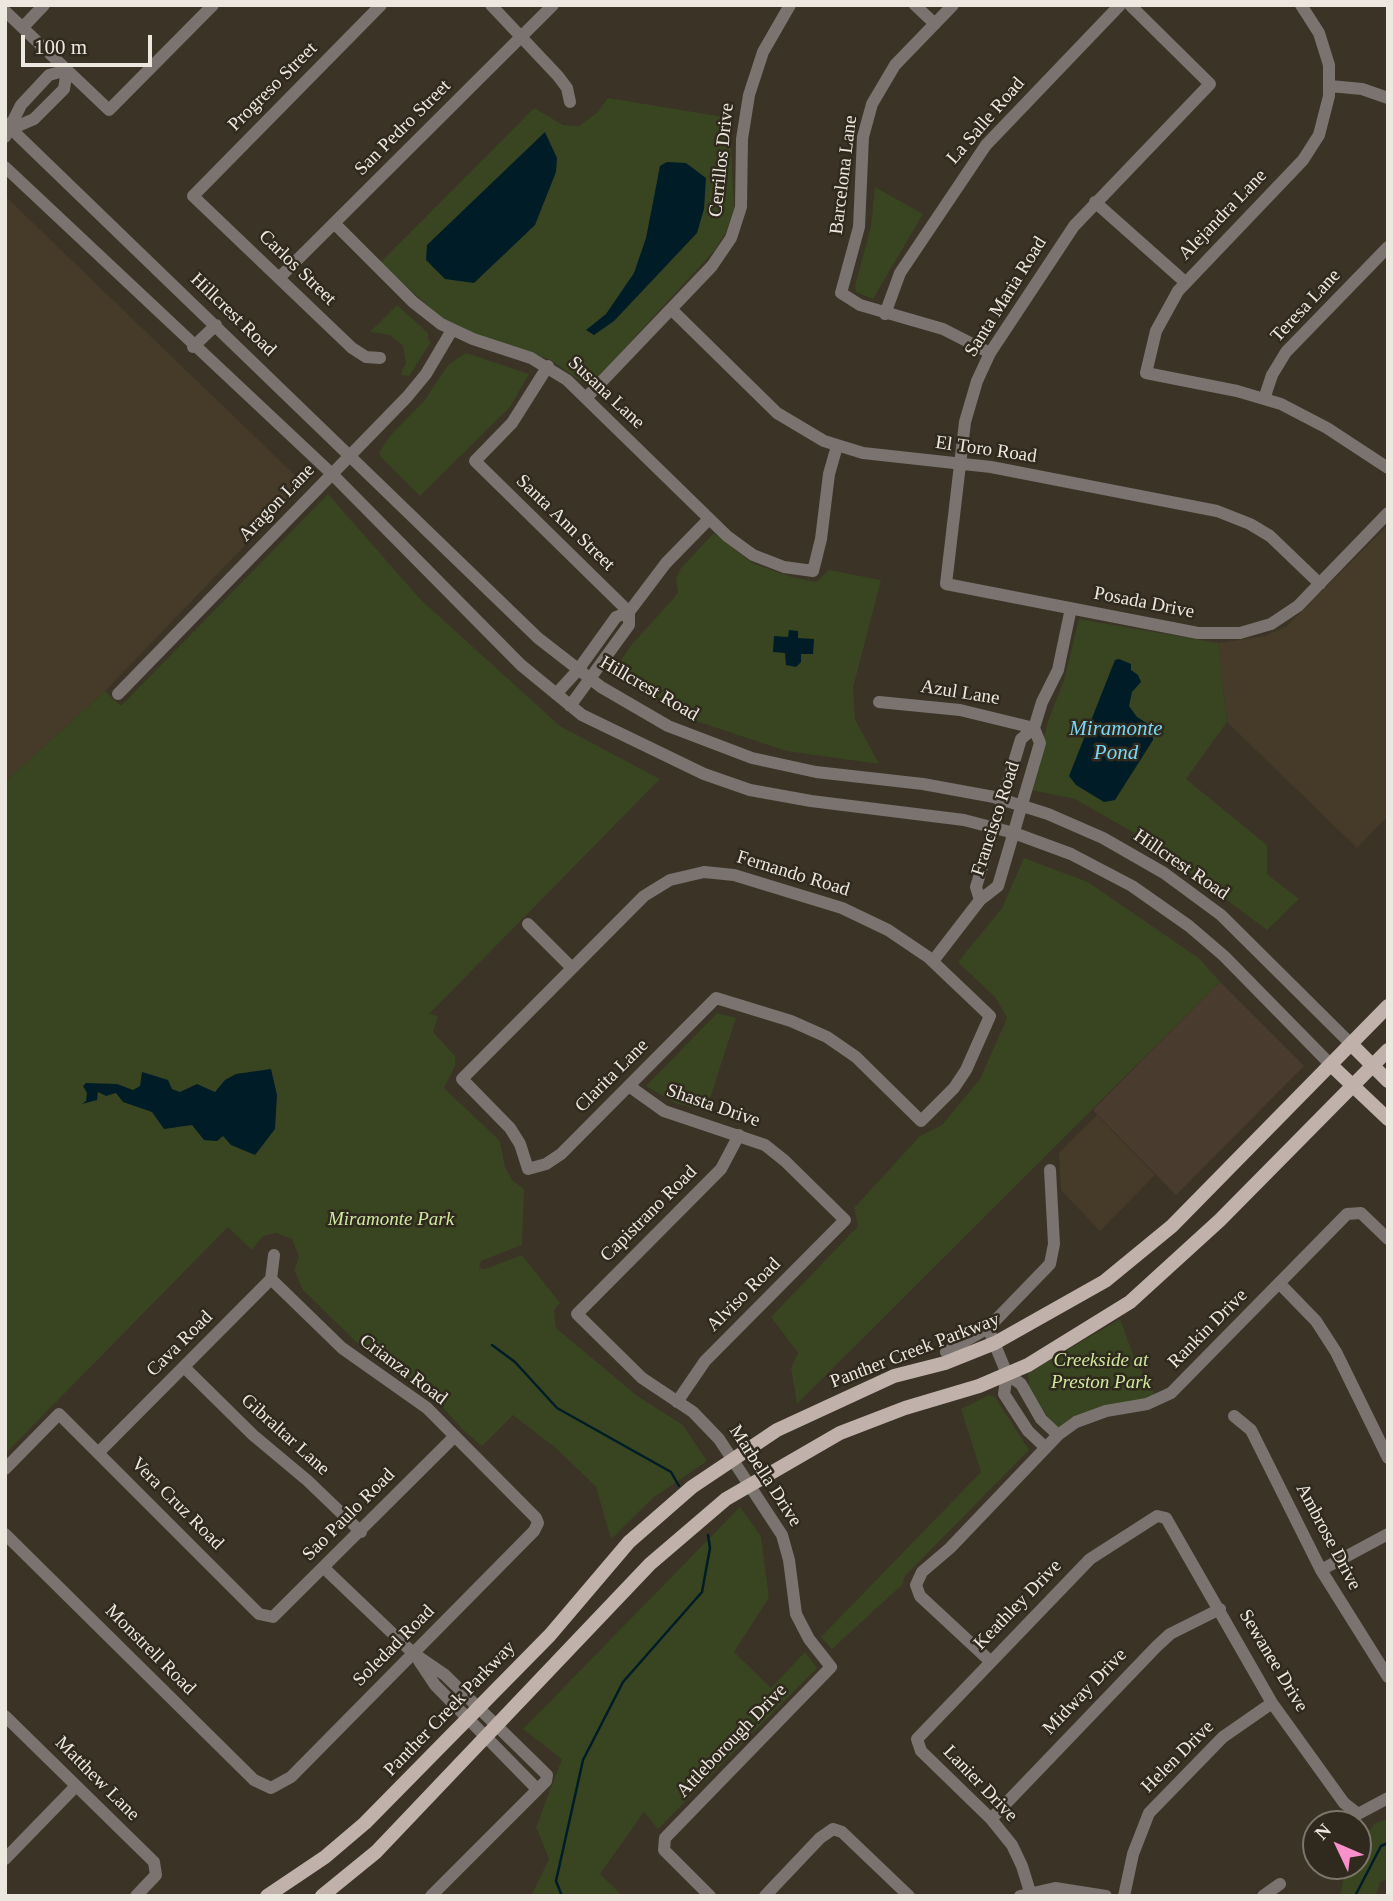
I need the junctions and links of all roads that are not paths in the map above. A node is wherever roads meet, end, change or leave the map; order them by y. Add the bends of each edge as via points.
1 (44, 5) edge
2 (213, 5) edge
3 (381, 5) edge
4 (491, 5) edge
5 (553, 5) edge
6 (790, 5) edge
7 (915, 5) edge
8 (953, 5) edge
9 (1120, 5) edge
10 (1130, 5) edge
11 (1300, 5) edge
12 (5, 11) edge
13 (935, 24) junction
14 (23, 27) junction
15 (523, 37) junction
16 (67, 70) junction
17 (1330, 86) junction
18 (1388, 98) edge
19 (570, 102) dead end
20 (7, 130) edge
21 (5, 167) edge
22 (193, 196) joint
23 (1095, 202) junction
24 (334, 223) junction
25 (1388, 247) edge
26 (279, 278) junction
27 (1185, 282) junction
28 (671, 309) junction
29 (885, 314) junction
30 (216, 325) junction
31 (452, 330) junction
32 (193, 347) junction
33 (990, 353) junction
34 (380, 358) dead end
35 (548, 366) junction
36 (586, 398) junction
37 (1264, 398) junction
38 (837, 446) junction
39 (350, 455) junction
40 (959, 464) junction
41 (1388, 468) edge
42 (331, 474) junction
43 (1388, 513) edge
44 (709, 519) junction
45 (946, 584) joint
46 (1321, 584) junction
47 (1072, 608) junction
48 (629, 612) junction
49 (578, 670) junction
50 (590, 679) junction
51 (118, 694) dead end
52 (556, 694) junction
53 (879, 702) dead end
54 (570, 706) junction
55 (1034, 728) junction
56 (1004, 800) junction
57 (1023, 805) junction
58 (996, 827) junction
59 (1014, 833) junction
60 (980, 900) junction
61 (528, 924) dead end
62 (933, 961) junction
63 (572, 968) junction
64 (1388, 1006) edge
65 (1351, 1044) junction
66 (1388, 1050) edge
67 (1331, 1065) junction
68 (1372, 1065) junction
69 (1388, 1081) edge
70 (1353, 1085) junction
71 (629, 1086) junction
72 (1388, 1119) edge
73 (921, 1121) joint
74 (739, 1135) junction
75 (528, 1169) joint
76 (1049, 1170) dead end
77 (845, 1220) joint
78 (1172, 1226) junction
79 (1388, 1239) edge
80 (1192, 1245) junction
81 (274, 1255) dead end
82 (271, 1279) junction
83 (1280, 1284) junction
84 (577, 1314) joint
85 (988, 1328) junction
86 (995, 1343) junction
87 (946, 1352) dead end
88 (184, 1367) junction
89 (1007, 1374) junction
90 (677, 1402) junction
91 (1234, 1416) dead end
92 (455, 1436) junction
93 (1058, 1436) junction
94 (1046, 1448) junction
95 (98, 1453) junction
96 (732, 1458) junction
97 (1388, 1458) edge
98 (5, 1469) edge
99 (749, 1484) junction
100 (1166, 1518) joint
101 (538, 1524) joint
102 (361, 1532) junction
103 (5, 1534) edge
104 (1388, 1534) edge
105 (324, 1567) junction
106 (1321, 1570) junction
107 (1220, 1609) junction
108 (269, 1617) joint
109 (413, 1653) junction
110 (990, 1661) junction
111 (831, 1667) joint
112 (1388, 1677) edge
113 (1272, 1703) junction
114 (479, 1708) junction
115 (5, 1716) edge
116 (468, 1719) junction
117 (498, 1728) junction
118 (486, 1739) junction
119 (916, 1744) joint
120 (542, 1785) junction
121 (76, 1786) junction
122 (271, 1788) joint
123 (1388, 1798) edge
124 (991, 1819) junction
125 (5, 1859) edge
126 (1280, 1884) dead end
127 (1025, 1894) edge
128 (136, 1896) edge
129 (267, 1896) edge
130 (323, 1896) edge
131 (431, 1896) edge
132 (710, 1896) edge
133 (765, 1896) edge
134 (909, 1896) edge
135 (1106, 1896) edge
136 (1124, 1896) edge
137 (1264, 1896) edge

1 - 14 street
2 - 16 street via 109,110
3 - 22 street, Progreso Street
4 - 15 street
5 - 15 street, San Pedro Street
6 - 28 street, Cerrillos Drive via 763,52 748,95 742,197 735,228 720,256
7 - 13 street
8 - 13 street, Barcelona Lane
9 - 29 street, La Salle Road via 981,152 900,273
10 - 23 street, Santa Maria Road via 1210,84
11 - 17 street via 1323,44
12 - 14 street
13 - 29 street, Barcelona Lane via 888,75 868,115 862,148 859,228 841,293
14 - 16 street
15 - 19 street via 567,88
15 - 24 street, San Pedro Street
16 - 20 street via 49,75
16 - 20 street via 64,89 34,120
17 - 18 street via 1362,89
17 - 27 street, Alejandra Lane via 1326,116 1309,152
20 - 30 street, Hillcrest Road
21 - 32 street
22 - 26 street, Carlos Street
23 - 27 street
23 - 33 street, Santa Maria Road
24 - 26 street, San Pedro Street
24 - 31 street, Susana Lane via 413,302
25 - 37 street, Teresa Lane via 1286,352
26 - 34 street, Carlos Street via 352,348
27 - 37 street, Alejandra Lane via 1160,320 1146,373
28 - 36 street, Cerrillos Drive
28 - 38 street, El Toro Road via 777,413
29 - 33 street via 943,329
30 - 32 street
30 - 39 street, Hillcrest Road
31 - 35 street, Susana Lane
31 - 39 street, Aragon Lane via 414,390
32 - 42 street
33 - 40 street, Santa Maria Road via 968,409
35 - 36 street, Susana Lane
35 - 48 street, Santa Ann Street via 512,423 475,461
36 - 44 street, Susana Lane
37 - 41 street via 1327,428
38 - 40 street, El Toro Road
38 - 44 street, Susana Lane via 813,570 785,567 753,555
39 - 42 street, Aragon Lane
39 - 49 street, Hillcrest Road via 538,638
40 - 45 street, Santa Maria Road
40 - 46 street, El Toro Road via 1228,514 1270,536
42 - 51 street, Aragon Lane
42 - 52 street via 521,665
43 - 46 street, Posada Drive
44 - 48 street via 666,563
45 - 47 street, Posada Drive
46 - 47 street, Posada Drive via 1280,619 1230,634 1198,633
47 - 55 street, Francisco Road via 1061,661
48 - 49 street via 616,617
48 - 50 street via 629,625
49 - 50 street, Hillcrest Road
49 - 52 street
50 - 54 street
50 - 56 street, Hillcrest Road via 668,726 752,758
52 - 54 street
53 - 55 street, Azul Lane via 960,710
54 - 58 street via 704,774 750,790
55 - 56 street, Francisco Road via 1021,739
55 - 57 street, Francisco Road via 1040,743
56 - 57 street, Hillcrest Road
56 - 58 street, Francisco Road
57 - 59 street, Francisco Road
57 - 65 street, Hillcrest Road via 1103,838 1184,886 1238,930
58 - 59 street
58 - 60 street, Francisco Road via 976,887
59 - 60 street, Francisco Road via 998,886
59 - 67 street via 1092,864 1171,912 1224,956
60 - 62 street
61 - 63 street
62 - 63 street, Fernando Road via 888,930 849,911 712,872 677,877 650,891
62 - 73 street, Fernando Road via 990,1016 958,1082
63 - 75 street, Fernando Road via 462,1079 510,1128
64 - 65 main road, Panther Creek Parkway
65 - 67 main road, Panther Creek Parkway
65 - 68 main road, Hillcrest Road
66 - 68 main road
67 - 70 main road
67 - 78 main road, Panther Creek Parkway
68 - 69 main road, Hillcrest Road
68 - 70 main road
70 - 72 main road
70 - 80 main road
71 - 73 street, Clarita Lane via 716,998 827,1037 856,1057
71 - 74 street, Shasta Drive via 664,1111
71 - 75 street, Clarita Lane via 561,1154
74 - 77 street, Shasta Drive via 777,1153
74 - 84 street, Capistrano Road via 721,1169
76 - 85 street via 1053,1257 1038,1279
77 - 90 street, Alviso Road via 705,1361
78 - 80 main road
78 - 86 main road, Panther Creek Parkway via 1105,1281
79 - 83 street, Rankin Drive via 1358,1212 1344,1217
80 - 89 main road via 1130,1302
81 - 82 street
82 - 88 street, Cava Road
82 - 92 street, Crianza Road via 332,1339 413,1397
83 - 93 street, Rankin Drive via 1171,1393 1147,1404 1076,1422
83 - 97 street via 1317,1321
84 - 90 street, Marbella Drive via 642,1378
85 - 86 street
85 - 87 street
86 - 89 street
86 - 96 main road, Panther Creek Parkway via 894,1376 827,1405
88 - 95 street, Cava Road
88 - 102 street, Gibraltar Lane
89 - 93 street via 1020,1384 1041,1419
89 - 94 street via 1004,1394
89 - 99 main road via 840,1433
90 - 96 street, Marbella Drive via 710,1427
91 - 106 street, Ambrose Drive via 1251,1430
92 - 101 street, Crianza Road
92 - 102 street, Sao Paulo Road
93 - 94 street, Rankin Drive
94 - 110 street, Rankin Drive via 923,1571 916,1585 924,1600
95 - 98 street, Vera Cruz Road via 59,1415
95 - 108 street, Vera Cruz Road via 259,1614
96 - 99 street, Marbella Drive
96 - 114 main road, Panther Creek Parkway via 665,1508 629,1542 550,1635
99 - 111 street, Marbella Drive via 785,1543 800,1623
99 - 117 main road via 650,1564
100 - 107 street, Sewanee Drive
100 - 110 street, Keathley Drive via 1157,1516 1090,1559
101 - 109 street, Soledad Road
102 - 105 street, Sao Paulo Road
103 - 122 street, Monstrell Road via 254,1780
104 - 106 street
105 - 108 street, Sao Paulo Road via 278,1614
105 - 109 street
106 - 112 street, Ambrose Drive
107 - 113 street, Sewanee Drive
107 - 124 street, Midway Drive via 1170,1634
109 - 114 street via 445,1675
109 - 116 street via 435,1685
109 - 122 street, Soledad Road via 291,1777
110 - 119 street, Keathley Drive via 921,1733
111 - 132 street, Attleborough Drive via 671,1830 663,1844 666,1853
113 - 123 street, Sewanee Drive via 1344,1803 1358,1814
113 - 136 street, Helen Drive via 1223,1737 1149,1813
114 - 116 main road, Panther Creek Parkway
114 - 117 street
115 - 121 street, Matthew Lane
116 - 118 street
116 - 129 main road, Panther Creek Parkway via 365,1823
117 - 118 main road
117 - 120 street via 545,1773
118 - 120 street
118 - 130 main road via 376,1852
119 - 124 street, Lanier Drive
120 - 131 street
121 - 125 street
121 - 128 street, Matthew Lane via 154,1863 157,1872
124 - 127 street, Lanier Drive via 1023,1866
126 - 137 street
127 - 135 street via 1063,1888
133 - 134 street via 833,1829 842,1832

